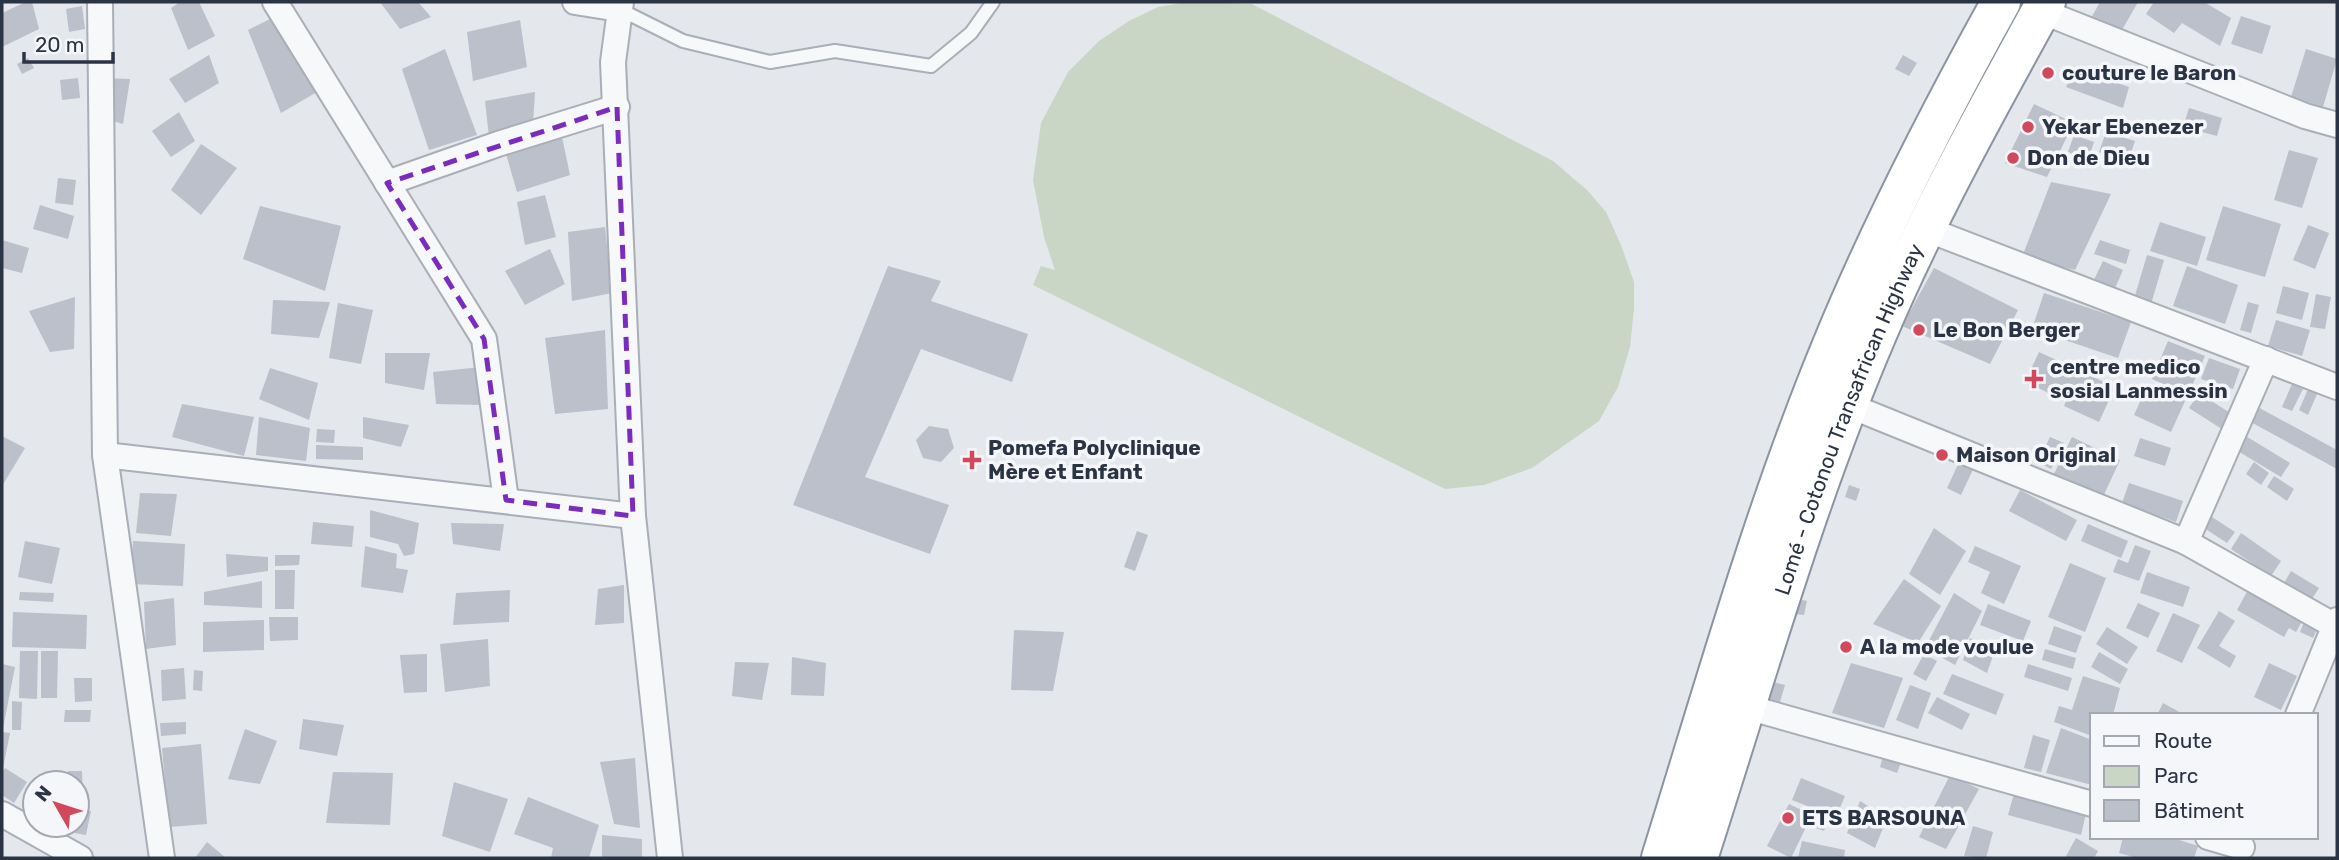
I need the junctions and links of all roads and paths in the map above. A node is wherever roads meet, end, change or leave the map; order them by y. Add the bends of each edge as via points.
1 (100, 2) edge
2 (275, 2) edge
3 (575, 2) edge
4 (993, 2) edge
5 (2001, 2) edge
6 (620, 5) edge
7 (2044, 6) edge
8 (617, 107) junction
9 (2337, 125) edge
10 (387, 183) junction
11 (1926, 229) junction
12 (2266, 359) junction
13 (2337, 387) edge
14 (1848, 405) junction
15 (105, 455) junction
16 (506, 500) junction
17 (633, 516) junction
18 (2186, 542) junction
19 (2336, 623) edge
20 (1747, 707) junction
21 (2299, 713) edge
22 (2090, 803) edge
23 (2, 814) edge
24 (2215, 839) edge
25 (2242, 847) edge
26 (80, 858) edge
27 (162, 858) edge
28 (670, 858) edge
29 (1661, 858) edge
30 (1698, 858) edge

1 - 15 street
2 - 10 street
3 - 6 street
4 - 6 lane via 971,33 931,65 835,51 770,62 683,41
5 - 29 highway, Lomé - Cotonou Transafrican Highway via 1911,171 1834,339 1758,550
6 - 8 street via 613,62
7 - 9 street via 2305,116
7 - 11 highway, Lomé - Cotonou Transafrican Highway
8 - 10 street
8 - 17 street
10 - 16 street via 484,339
11 - 12 street
11 - 14 highway, Lomé - Cotonou Transafrican Highway
12 - 13 street
12 - 18 street
14 - 18 street
14 - 20 highway, Lomé - Cotonou Transafrican Highway
15 - 16 street
15 - 27 street
16 - 17 street
17 - 28 street
18 - 19 street
19 - 21 street
20 - 22 street
20 - 30 highway, Lomé - Cotonou Transafrican Highway
23 - 26 street
24 - 25 street

